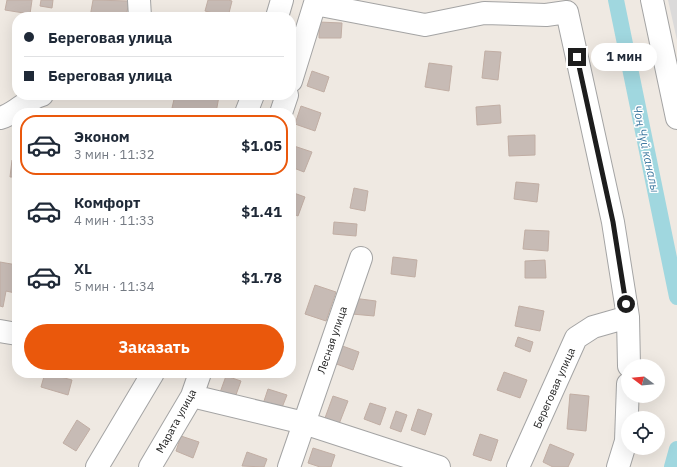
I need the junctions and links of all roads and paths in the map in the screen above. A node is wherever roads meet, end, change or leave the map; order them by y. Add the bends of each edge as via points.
1 (139, 0) edge
2 (282, 0) edge
3 (652, 0) edge
4 (316, 2) edge
5 (566, 6) edge
6 (140, 12) edge
7 (278, 12) edge
8 (296, 65) edge
9 (30, 100) edge
10 (19, 108) edge
11 (12, 113) edge
12 (0, 118) edge
13 (677, 118) edge
14 (361, 258) dead end
15 (628, 317) junction
16 (0, 331) edge
17 (12, 333) edge
18 (629, 359) edge
19 (150, 378) edge
20 (198, 378) edge
21 (192, 396) junction
22 (627, 403) edge
23 (304, 423) junction
24 (97, 467) edge
25 (150, 467) edge
26 (289, 467) edge
27 (439, 467) edge
28 (518, 467) edge
29 (618, 467) edge

1 - 6 street
2 - 7 street
3 - 13 street
4 - 5 street via 425,25 484,13 546,16
4 - 8 street
5 - 15 street via 613,222
9 - 10 street
11 - 12 street
14 - 23 street, Лесная улица
15 - 18 street
15 - 28 street, Береговая улица via 593,327 576,338
16 - 17 street
19 - 24 street
20 - 21 street, Марата улица
21 - 23 street
21 - 25 street, Марата улица
22 - 29 street via 626,440
23 - 26 street, Лесная улица
23 - 27 street

